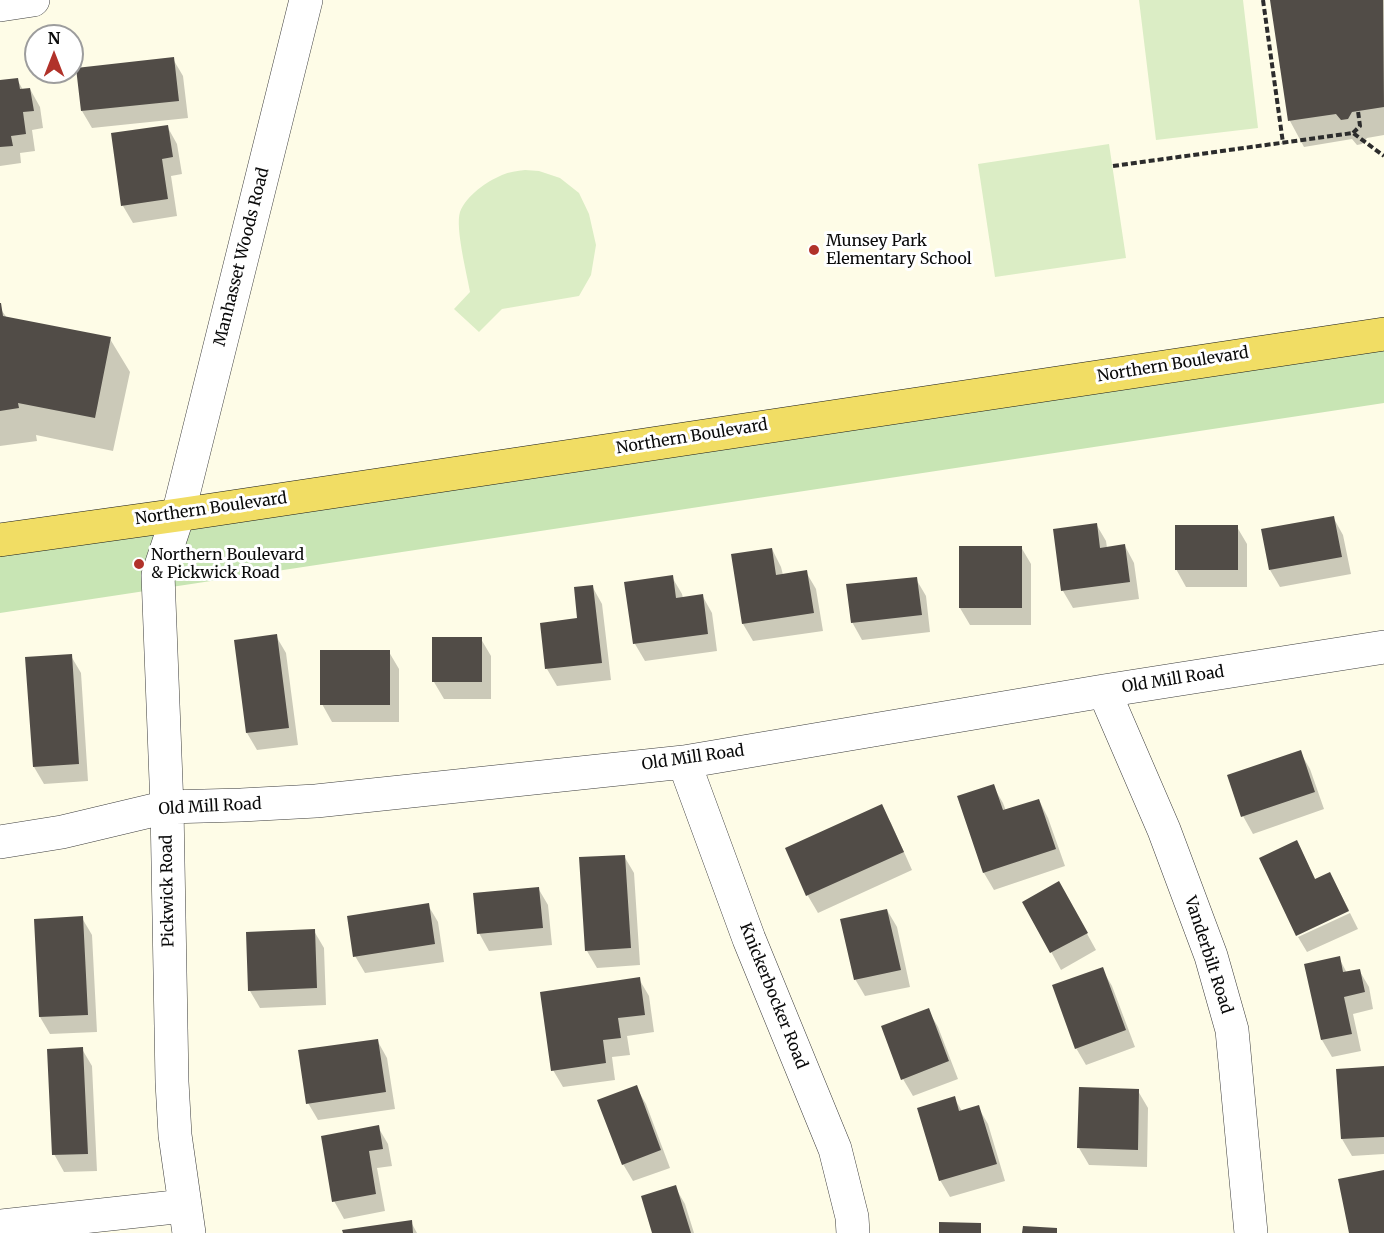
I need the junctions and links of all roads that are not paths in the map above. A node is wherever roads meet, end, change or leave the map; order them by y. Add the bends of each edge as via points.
1 (33, 0) edge
2 (306, 0) edge
3 (0, 5) edge
4 (1384, 334) edge
5 (177, 515) junction
6 (0, 540) edge
7 (1384, 647) edge
8 (1104, 691) junction
9 (684, 762) junction
10 (167, 807) junction
11 (0, 842) edge
12 (186, 1220) edge
13 (0, 1226) edge
14 (853, 1233) edge
15 (1251, 1233) edge

1 - 3 street
2 - 5 street, Manhasset Woods Road
4 - 5 main road, Northern Boulevard
5 - 6 main road, Northern Boulevard
5 - 10 street, Pickwick Road via 158,575
7 - 8 street, Old Mill Road
8 - 9 street, Old Mill Road
8 - 15 street, Vanderbilt Road via 1164,830 1211,956 1232,1030
9 - 10 street, Old Mill Road via 316,801
9 - 14 street, Knickerbocker Road via 749,939 835,1149
10 - 11 street, Old Mill Road
10 - 12 street, Pickwick Road via 174,1135
12 - 13 street

